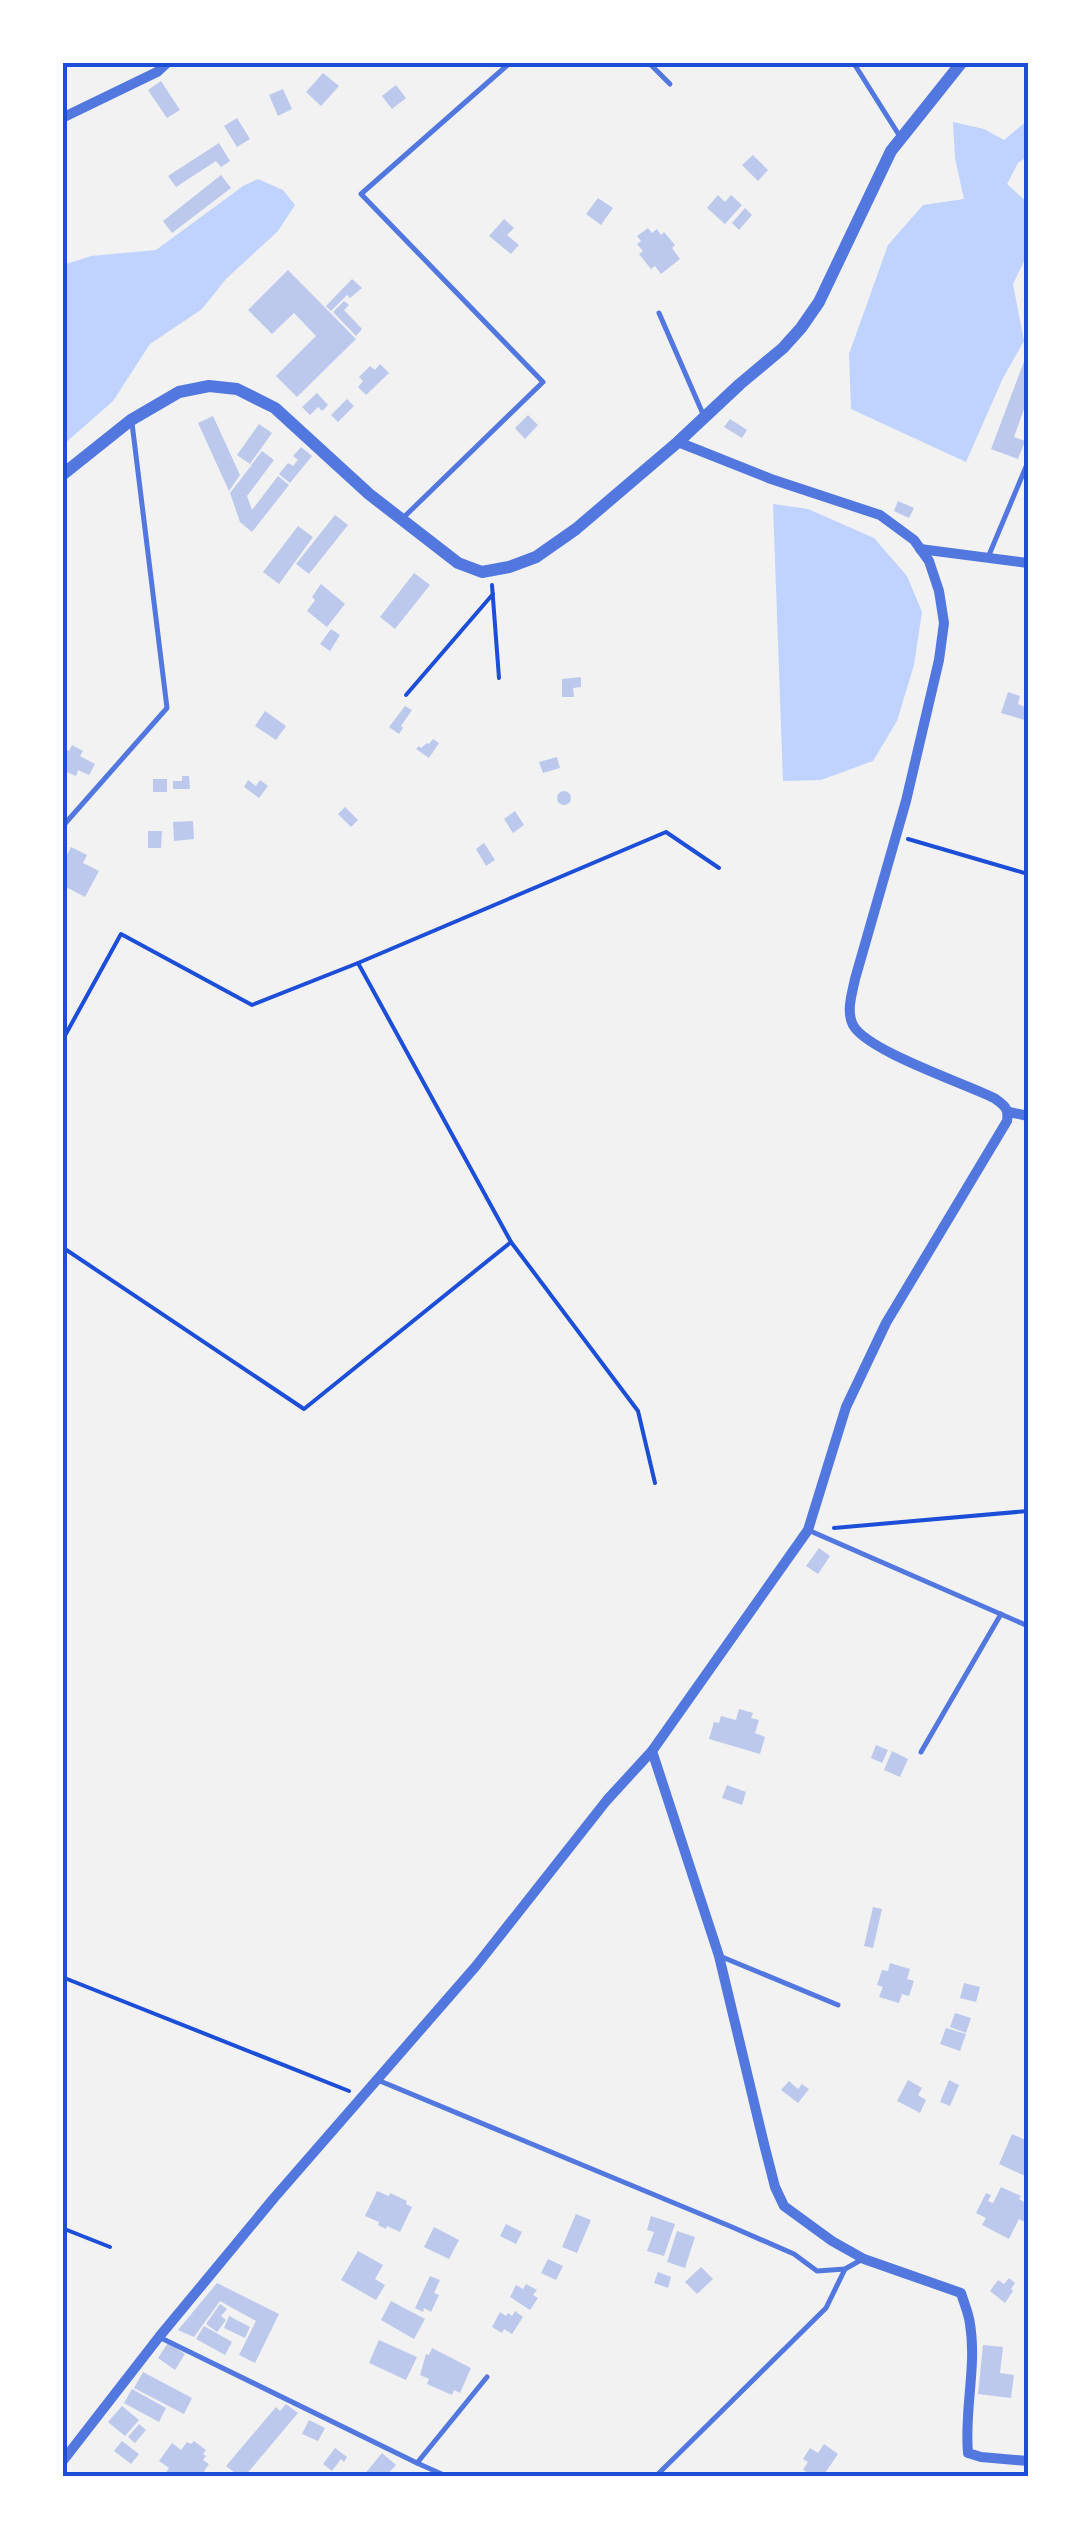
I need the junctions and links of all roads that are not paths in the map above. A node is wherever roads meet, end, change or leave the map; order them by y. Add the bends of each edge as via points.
1 (168, 62) edge
2 (511, 62) edge
3 (648, 62) edge
4 (853, 62) edge
5 (962, 62) edge
6 (670, 84) dead end
7 (62, 118) edge
8 (901, 138) junction
9 (659, 313) dead end
10 (704, 417) junction
11 (131, 420) junction
12 (678, 442) junction
13 (1028, 462) edge
14 (62, 475) edge
15 (402, 519) junction
16 (920, 548) junction
17 (988, 558) junction
18 (1028, 563) edge
19 (62, 827) edge
20 (1009, 1112) junction
21 (1028, 1116) edge
22 (808, 1530) junction
23 (1001, 1614) junction
24 (1028, 1626) edge
25 (652, 1751) junction
26 (921, 1752) dead end
27 (719, 1956) junction
28 (838, 2005) dead end
29 (377, 2080) junction
30 (864, 2259) junction
31 (845, 2269) junction
32 (160, 2336) junction
33 (486, 2377) dead end
34 (1028, 2461) edge
35 (62, 2462) edge
36 (417, 2463) junction
37 (446, 2476) edge
38 (656, 2476) edge

1 - 7 street
2 - 15 lane via 361,194 543,382
3 - 6 lane
4 - 8 lane
5 - 8 street
8 - 10 street via 802,328
9 - 10 lane
10 - 12 street
11 - 14 street
11 - 15 street via 179,392 237,389 275,408
11 - 19 lane via 168,708
12 - 15 street via 576,529 509,567 482,572 458,562
12 - 16 street via 880,515
13 - 17 lane
16 - 17 street
16 - 20 street via 944,623 855,978 851,1021 866,1040 970,1085
17 - 18 street
20 - 21 street
20 - 22 street via 870,1356 846,1407
22 - 23 lane
22 - 25 street
23 - 24 lane
23 - 26 lane
25 - 27 street
25 - 29 street
27 - 28 lane
27 - 30 street via 784,2206
29 - 31 lane via 732,2227 816,2271
29 - 32 street
30 - 31 lane
30 - 34 street via 961,2293 970,2323 968,2453
31 - 38 lane via 826,2308
32 - 35 street
32 - 36 lane
33 - 36 lane
36 - 37 lane

